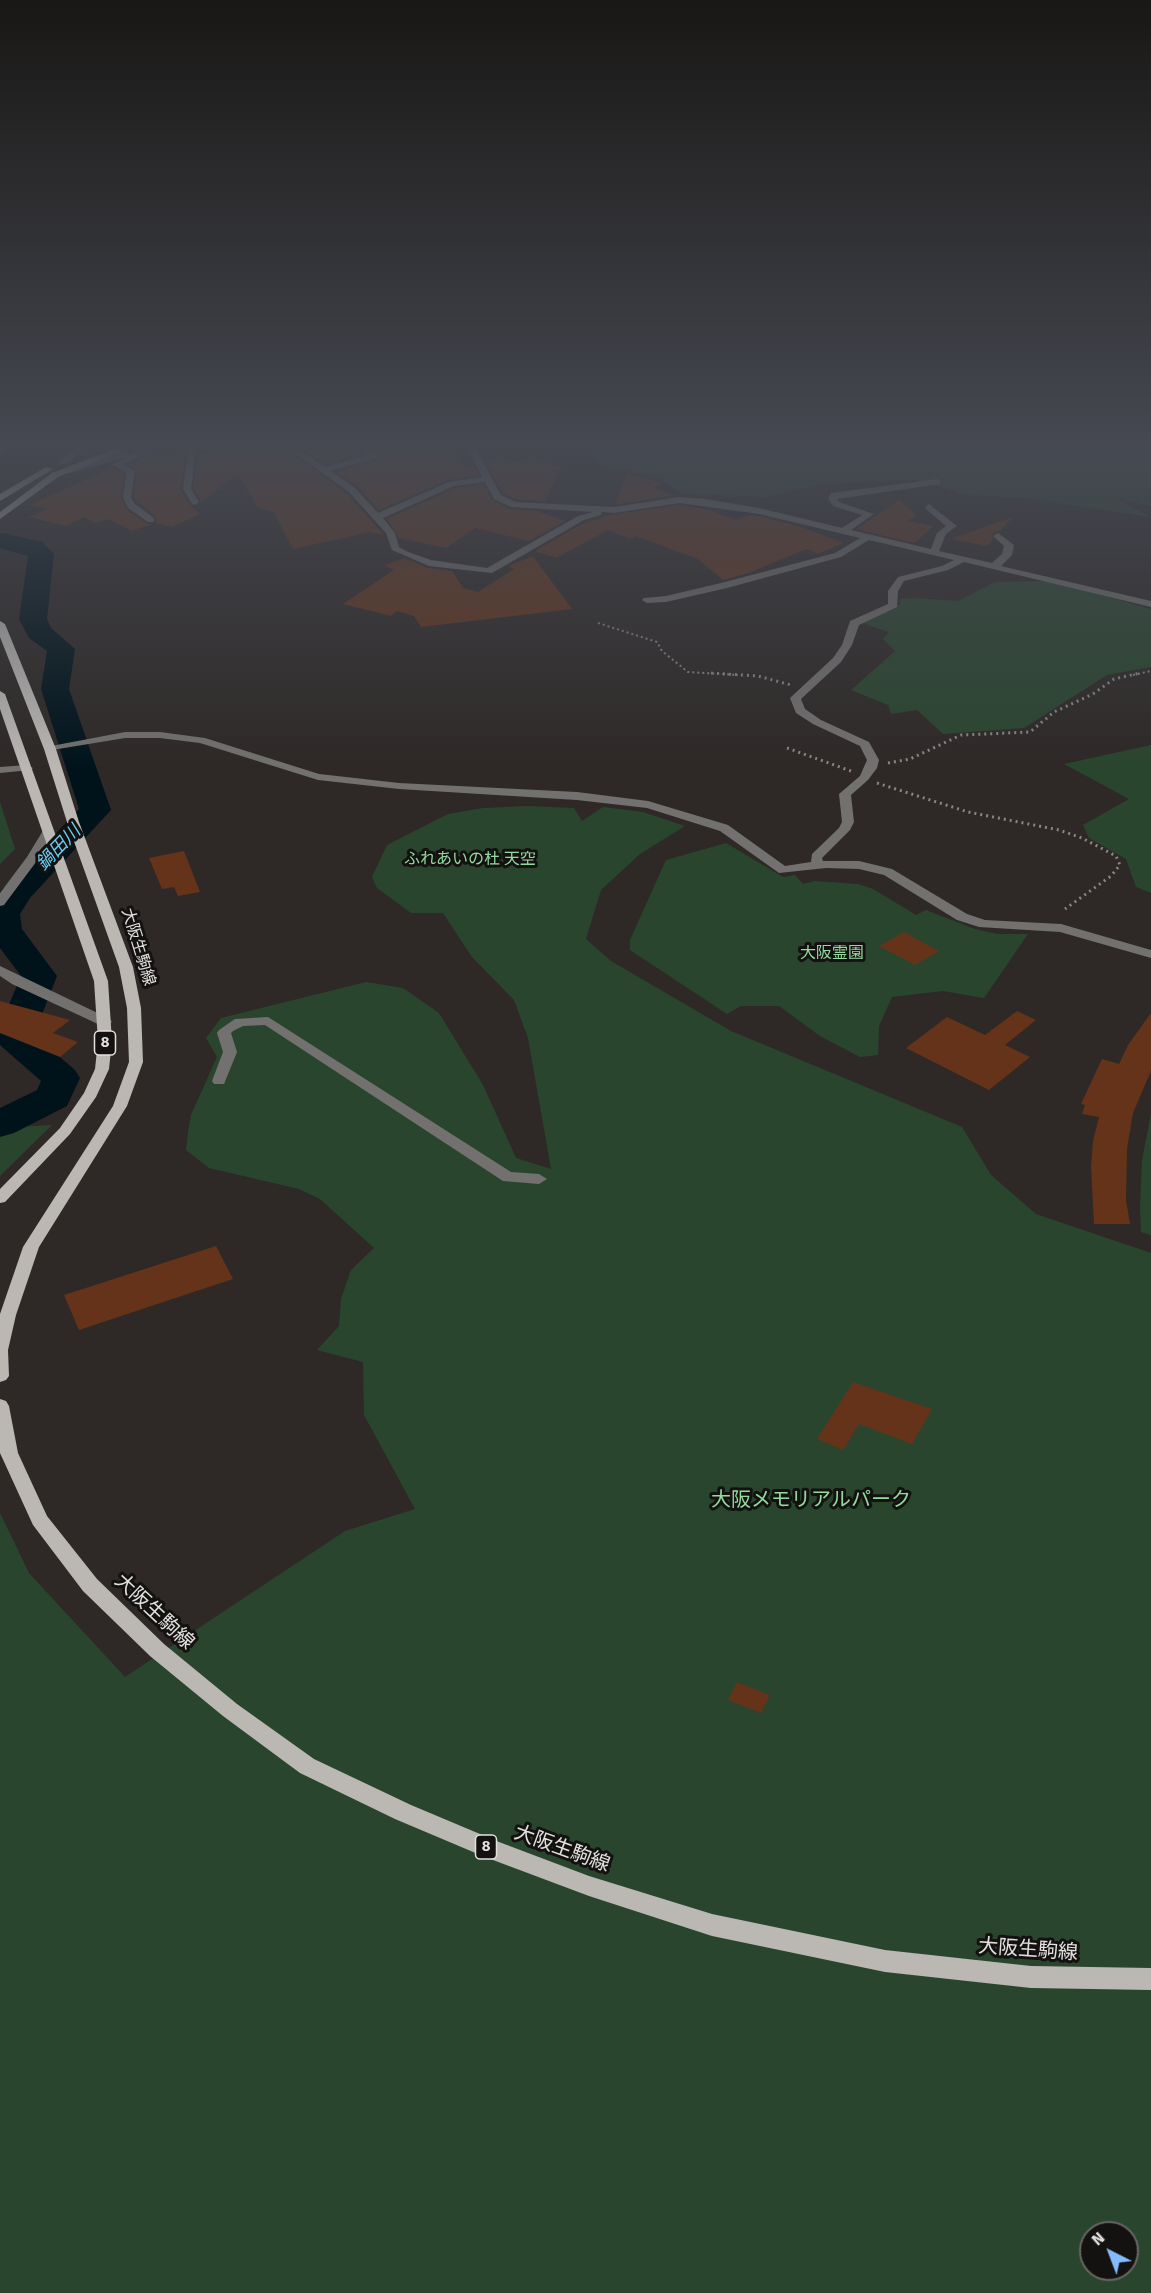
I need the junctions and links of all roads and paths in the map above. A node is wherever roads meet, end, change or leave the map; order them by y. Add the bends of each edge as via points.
1 (410, 556) edge
2 (515, 556) edge
3 (834, 556) edge
4 (951, 556) edge
5 (1006, 556) edge
6 (963, 559) junction
7 (995, 566) junction
8 (647, 600) dead end
9 (1151, 604) edge
10 (598, 623) dead end
11 (0, 624) edge
12 (1151, 671) edge
13 (802, 691) junction
14 (0, 694) edge
15 (787, 748) dead end
16 (50, 749) junction
17 (872, 762) junction
18 (27, 768) junction
19 (0, 770) edge
20 (864, 778) junction
21 (50, 837) junction
22 (817, 865) junction
23 (0, 902) edge
24 (1065, 909) dead end
25 (1151, 954) edge
26 (0, 970) edge
27 (105, 1022) junction
28 (219, 1081) dead end
29 (539, 1179) dead end
30 (0, 1198) edge
31 (4, 1316) edge
32 (0, 1376) edge
33 (0, 1406) edge
34 (1151, 1979) edge

1 - 2 street via 429,563 489,571
3 - 8 street via 727,585
4 - 6 street
5 - 7 street
6 - 7 street
6 - 13 street via 945,568 901,579 893,591 893,605 854,623 837,660
7 - 9 street
10 - 13 path via 657,642 688,672 758,676
11 - 16 main road, 大阪生駒線 / 8
12 - 17 path via 1114,679 1093,694 1054,712 1030,732 961,735 910,759
13 - 17 street via 795,698 800,711 865,744
14 - 18 main road, 8
15 - 20 path via 827,760
16 - 22 street via 125,735 160,735 201,740 318,777 648,805 724,828 783,870
16 - 31 main road, 大阪生駒線 / 8 via 126,967 134,1008 136,1062 120,1106 31,1247
17 - 20 street
18 - 19 street
18 - 21 main road, 8
20 - 22 street via 844,794 848,822 816,857
20 - 24 path via 968,812 1067,832 1116,856 1120,865 1111,876
21 - 23 street
21 - 27 main road, 8 via 101,981
22 - 25 street via 859,866 888,872 962,917 984,924 1061,928
26 - 27 street
27 - 30 main road, 8 via 102,1069 91,1094 65,1131
28 - 29 street via 230,1052 224,1033 228,1028 247,1021 268,1021 508,1177
31 - 32 main road, 大阪生駒線 / 8
33 - 34 main road, 大阪生駒線 / 8 via 9,1453 40,1520 90,1585 157,1650 307,1766 493,1850 712,1925 885,1961 1031,1977

